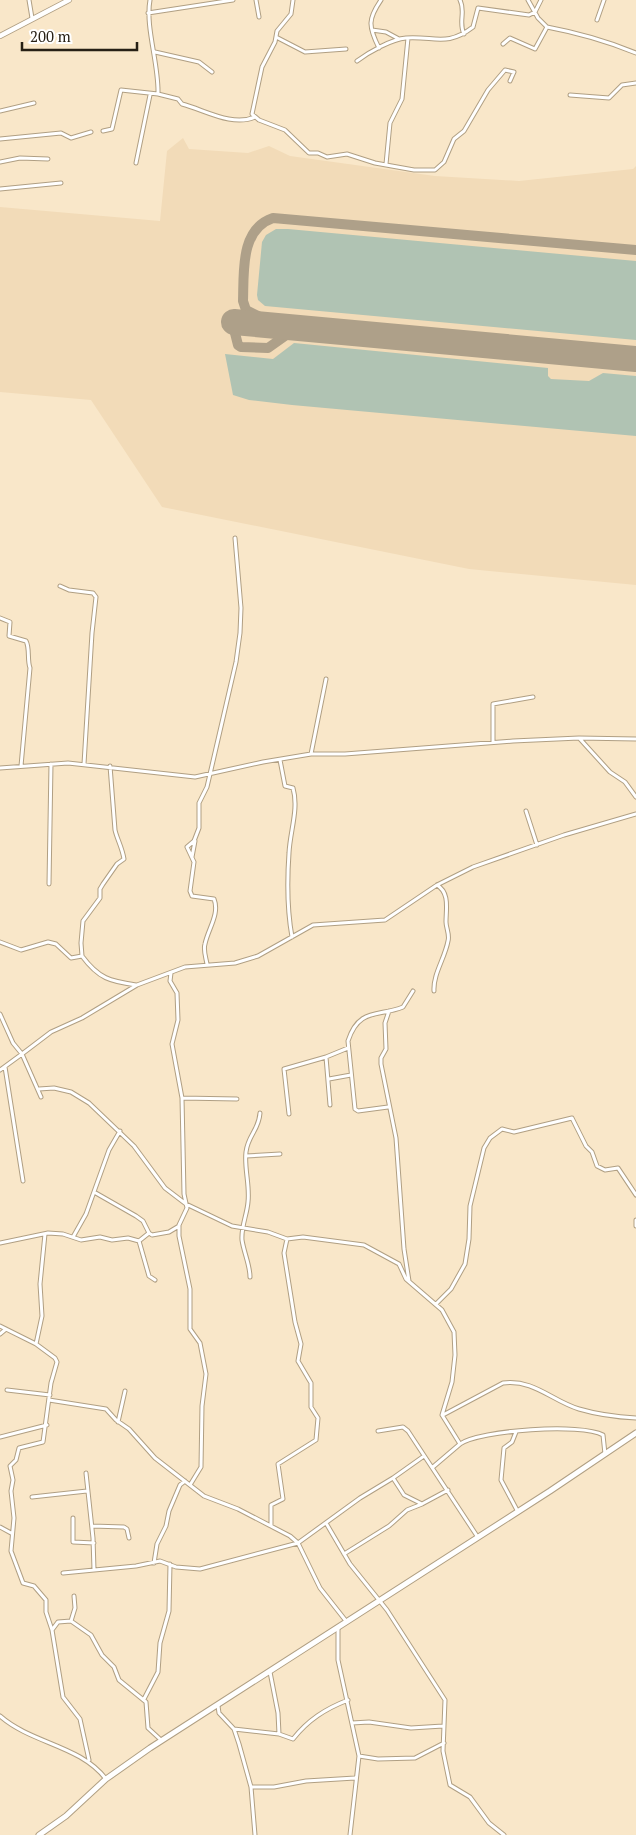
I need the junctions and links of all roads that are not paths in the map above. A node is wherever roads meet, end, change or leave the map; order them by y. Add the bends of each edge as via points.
1 (29, 0) edge
2 (69, 0) edge
3 (150, 0) edge
4 (233, 0) edge
5 (256, 0) edge
6 (293, 0) edge
7 (381, 0) edge
8 (460, 0) edge
9 (528, 0) edge
10 (542, 0) edge
11 (604, 0) edge
12 (535, 12) junction
13 (148, 13) junction
14 (259, 17) dead end
15 (32, 18) junction
16 (597, 20) dead end
17 (548, 27) junction
18 (372, 30) junction
19 (464, 34) junction
20 (0, 36) edge
21 (276, 37) junction
22 (408, 38) junction
23 (399, 39) junction
24 (504, 44) dead end
25 (379, 48) junction
26 (346, 50) dead end
27 (155, 52) junction
28 (636, 53) edge
29 (357, 61) dead end
30 (212, 72) dead end
31 (510, 81) dead end
32 (636, 83) edge
33 (158, 94) junction
34 (150, 95) junction
35 (570, 95) dead end
36 (34, 102) dead end
37 (0, 111) edge
38 (255, 117) junction
39 (103, 131) dead end
40 (91, 132) dead end
41 (0, 139) edge
42 (48, 159) dead end
43 (0, 162) edge
44 (136, 163) dead end
45 (386, 164) junction
46 (61, 183) dead end
47 (0, 189) edge
48 (235, 538) dead end
49 (60, 586) dead end
50 (0, 618) edge
51 (326, 679) dead end
52 (533, 697) dead end
53 (579, 738) junction
54 (636, 739) edge
55 (493, 742) junction
56 (311, 754) junction
57 (280, 760) junction
58 (51, 764) junction
59 (84, 764) junction
60 (21, 766) junction
61 (110, 766) junction
62 (0, 768) edge
63 (210, 773) junction
64 (636, 797) edge
65 (526, 811) dead end
66 (636, 814) edge
67 (194, 841) junction
68 (536, 845) junction
69 (192, 858) junction
70 (49, 884) dead end
71 (437, 885) junction
72 (292, 937) junction
73 (0, 942) edge
74 (82, 956) junction
75 (207, 964) junction
76 (171, 973) junction
77 (136, 985) junction
78 (434, 991) dead end
79 (413, 992) dead end
80 (389, 1011) junction
81 (0, 1014) edge
82 (348, 1048) junction
83 (22, 1054) junction
84 (326, 1057) junction
85 (5, 1067) junction
86 (0, 1070) edge
87 (351, 1075) junction
88 (329, 1079) junction
89 (39, 1089) junction
90 (41, 1097) dead end
91 (182, 1098) junction
92 (237, 1098) dead end
93 (330, 1105) dead end
94 (389, 1107) junction
95 (260, 1113) dead end
96 (289, 1114) dead end
97 (120, 1131) junction
98 (280, 1154) dead end
99 (246, 1156) junction
100 (23, 1181) dead end
101 (94, 1192) junction
102 (636, 1195) edge
103 (186, 1204) junction
104 (636, 1220) edge
105 (179, 1225) junction
106 (636, 1226) edge
107 (242, 1228) junction
108 (149, 1233) junction
109 (44, 1234) junction
110 (73, 1237) junction
111 (287, 1239) junction
112 (139, 1241) junction
113 (0, 1243) edge
114 (250, 1278) dead end
115 (155, 1280) dead end
116 (409, 1282) junction
117 (436, 1304) junction
118 (0, 1326) edge
119 (6, 1329) junction
120 (0, 1334) edge
121 (36, 1344) junction
122 (7, 1390) dead end
123 (125, 1391) dead end
124 (50, 1395) junction
125 (49, 1400) junction
126 (442, 1415) junction
127 (636, 1418) edge
128 (118, 1422) junction
129 (46, 1425) junction
130 (378, 1431) dead end
131 (516, 1432) junction
132 (636, 1433) edge
133 (0, 1436) edge
134 (460, 1444) junction
135 (605, 1454) junction
136 (424, 1456) junction
137 (433, 1467) junction
138 (86, 1473) dead end
139 (393, 1478) junction
140 (185, 1480) junction
141 (190, 1485) junction
142 (448, 1490) junction
143 (87, 1491) junction
144 (32, 1497) dead end
145 (422, 1504) junction
146 (518, 1512) junction
147 (73, 1518) dead end
148 (326, 1523) junction
149 (92, 1526) junction
150 (271, 1526) junction
151 (0, 1528) edge
152 (12, 1533) junction
153 (478, 1536) junction
154 (129, 1538) dead end
155 (94, 1543) junction
156 (298, 1544) junction
157 (344, 1554) junction
158 (154, 1563) junction
159 (170, 1564) junction
160 (94, 1570) junction
161 (63, 1573) dead end
162 (74, 1596) dead end
163 (380, 1601) junction
164 (71, 1621) junction
165 (346, 1621) junction
166 (338, 1627) junction
167 (52, 1630) junction
168 (270, 1672) junction
169 (144, 1699) junction
170 (348, 1700) junction
171 (218, 1706) junction
172 (0, 1716) edge
173 (352, 1723) junction
174 (443, 1726) junction
175 (234, 1729) junction
176 (279, 1734) junction
177 (162, 1741) junction
178 (445, 1743) junction
179 (359, 1756) junction
180 (89, 1760) junction
181 (355, 1778) junction
182 (106, 1779) junction
183 (252, 1787) junction
184 (39, 1835) edge
185 (255, 1835) edge
186 (350, 1835) edge
187 (504, 1835) edge

1 - 15 street
2 - 15 street
3 - 13 street
4 - 13 street
5 - 14 street
6 - 21 street via 291,14
7 - 18 street via 371,16
8 - 19 street via 463,11 460,28
9 - 12 street
10 - 12 street
11 - 16 street
12 - 17 street
12 - 19 street via 522,15 478,8 473,28
13 - 27 street
15 - 20 street
17 - 24 street via 535,49 510,38
17 - 28 street via 600,38
18 - 23 street via 386,32
18 - 25 street
19 - 22 street via 448,41
21 - 26 street via 305,52
21 - 38 street via 262,67 252,104
22 - 23 street
22 - 45 street via 402,99 390,123
23 - 25 street
25 - 29 street
27 - 30 street via 199,62
27 - 33 street
31 - 45 street via 514,72 505,70 491,86 464,130 454,139 444,162 435,170 414,170
32 - 35 street via 622,85 609,98
33 - 34 street
33 - 38 street via 228,120 247,121
34 - 39 street via 121,90 112,129
34 - 44 street
36 - 37 street
38 - 45 street via 285,130 309,153 331,158 347,154
40 - 41 street via 71,138 61,133
42 - 43 street via 20,158
46 - 47 street
48 - 63 street via 240,633
49 - 59 street via 93,593 96,597
50 - 60 street via 10,622 9,636 26,641 28,645 30,668
51 - 56 street
52 - 55 street via 493,704
53 - 54 street
53 - 55 street
53 - 64 street via 610,772 625,782
55 - 56 street
56 - 57 street
57 - 63 street
57 - 72 street via 285,786 293,788 295,793 288,860 288,916
58 - 59 street
58 - 60 street
58 - 70 street
59 - 61 street
60 - 62 street
61 - 63 street via 194,777
61 - 74 street via 116,837 120,840 124,859 103,884 100,898 83,921
63 - 67 street via 199,803 201,816
65 - 68 street
66 - 68 street
67 - 69 street
67 - 69 street via 187,847
68 - 71 street via 473,867
69 - 75 street via 192,896 214,899 216,904 204,946
71 - 72 street via 385,920 313,925
71 - 78 street via 444,892 447,905 449,939
72 - 75 street via 258,956 235,963
73 - 74 street via 21,950 48,942 56,944 71,958
74 - 77 street via 95,972 116,983
75 - 76 street
76 - 77 street
76 - 91 street via 170,981 177,993 178,1020 172,1044
77 - 83 street via 51,1032
79 - 80 street via 403,1007
80 - 82 street via 377,1012 357,1024 351,1030
80 - 94 street via 385,1023 386,1049 381,1058
81 - 83 street
82 - 84 street
82 - 87 street
83 - 85 street
83 - 89 street
84 - 88 street
84 - 96 street via 283,1070
85 - 86 street
85 - 100 street
87 - 88 street
87 - 94 street via 355,1109
88 - 93 street
89 - 90 street
89 - 97 street via 71,1092 89,1103
91 - 92 street
91 - 103 street
94 - 116 street via 396,1138
95 - 99 street via 259,1126 249,1136
97 - 101 street via 109,1150
97 - 103 street via 141,1153 165,1188
98 - 99 street
99 - 107 street via 248,1204
101 - 108 street via 143,1221
101 - 110 street
102 - 117 street via 618,1168 605,1170 597,1166 572,1118 514,1132 502,1129 490,1138 484,1148 470,1206 465,1264 451,1289
103 - 105 street via 186,1213
103 - 107 street via 215,1220
104 - 106 street
105 - 108 street via 169,1232
105 - 141 street via 190,1289 190,1329 200,1343 206,1374 201,1466
107 - 111 street
107 - 114 street
108 - 112 street
109 - 110 street
109 - 113 street
109 - 121 street via 40,1284 42,1316
110 - 112 street via 81,1240 93,1237
111 - 116 street via 303,1237 364,1245 399,1264
111 - 150 street via 284,1253 301,1344 298,1361 311,1384 311,1407 318,1418 318,1435 316,1440 278,1464 283,1499 270,1505
112 - 115 street via 149,1276
116 - 117 street
117 - 126 street via 449,1319 454,1332 452,1382
118 - 119 street
119 - 120 street
119 - 121 street
121 - 124 street via 57,1362
122 - 124 street
123 - 128 street
124 - 125 street
125 - 128 street via 106,1409
125 - 129 street
126 - 127 street via 503,1383 512,1382 547,1391 561,1402 580,1409
126 - 134 street
128 - 140 street via 129,1429 155,1458
129 - 133 street
129 - 152 street via 43,1442 19,1448 16,1460 10,1466 13,1480 10,1491 14,1518
130 - 136 street via 403,1427
131 - 134 street via 468,1438
131 - 135 street via 566,1427 597,1432 604,1434
131 - 146 street via 512,1442 504,1448 501,1475
132 - 135 main road
134 - 137 street
135 - 146 main road
136 - 137 street
136 - 139 street
137 - 142 street
138 - 143 street
139 - 145 street via 404,1495
139 - 148 street
140 - 141 street
140 - 158 street via 180,1484 157,1544
141 - 150 street via 214,1501 228,1504
142 - 145 street
142 - 153 street
143 - 144 street
143 - 149 street
145 - 157 street via 407,1510 389,1526
146 - 153 main road
147 - 155 street via 73,1542
148 - 156 street
148 - 157 street
149 - 154 street via 124,1527
149 - 155 street
150 - 156 street
151 - 152 street
152 - 167 street via 11,1552 17,1573 23,1583 34,1586 46,1600
153 - 163 main road
155 - 160 street
156 - 159 street via 200,1569
156 - 165 street via 320,1588
157 - 163 street
158 - 159 street
158 - 160 street
159 - 169 street via 169,1611 160,1643 158,1672
160 - 161 street
162 - 164 street
163 - 165 main road
163 - 174 street via 445,1700
164 - 167 street via 58,1622
164 - 169 street via 91,1634 102,1655 114,1668 118,1680
165 - 166 main road
166 - 168 main road
166 - 170 street via 338,1660
167 - 180 street via 63,1696 80,1719
168 - 171 main road
168 - 176 street
169 - 177 street via 148,1728
170 - 173 street
170 - 176 street via 324,1710 304,1724 293,1739
171 - 175 street via 219,1713
171 - 177 main road
172 - 180 street via 33,1736
173 - 174 street via 411,1728
173 - 179 street
174 - 178 street
175 - 176 street
175 - 183 street
177 - 182 main road
178 - 179 street via 415,1758
178 - 187 street via 444,1761 450,1785 470,1798
179 - 181 street
180 - 182 street
181 - 183 street
181 - 186 street
182 - 184 main road via 66,1816
183 - 185 street

